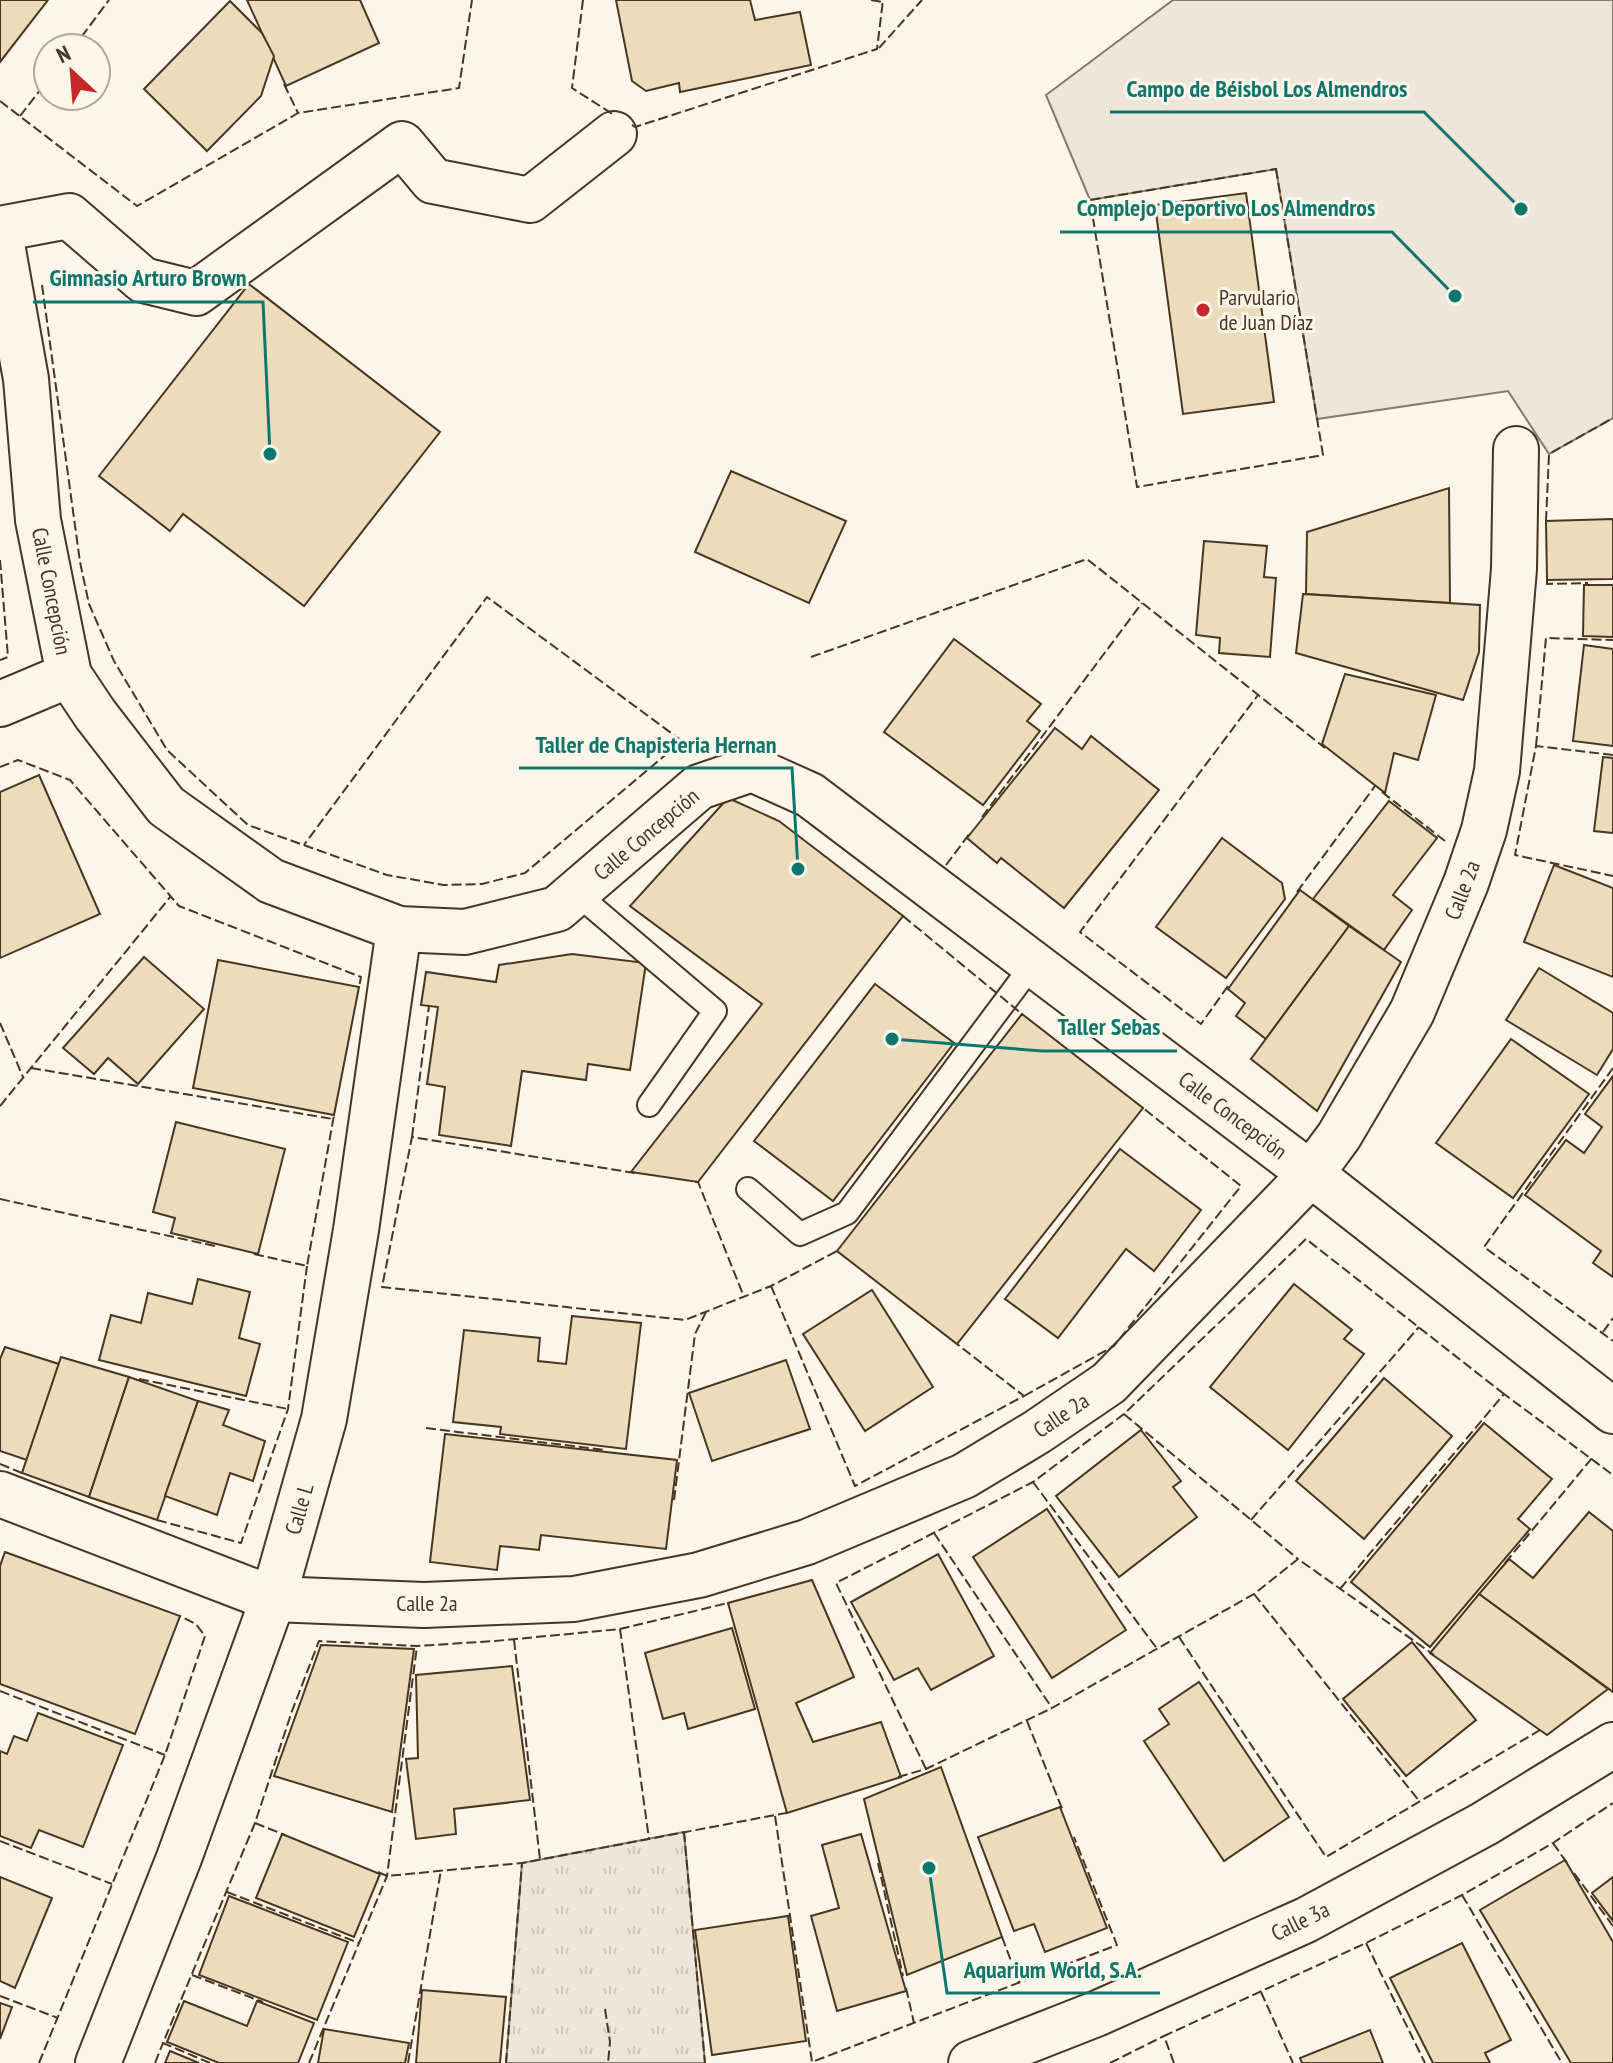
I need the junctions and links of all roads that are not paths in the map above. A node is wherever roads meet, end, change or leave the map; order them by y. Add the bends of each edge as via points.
1 (614, 134) dead end
2 (0, 231) edge
3 (1516, 449) dead end
4 (69, 675) junction
5 (0, 704) edge
6 (576, 893) junction
7 (399, 929) junction
8 (1033, 964) junction
9 (649, 1105) dead end
10 (1311, 1174) junction
11 (748, 1189) dead end
12 (1613, 1411) edge
13 (0, 1494) edge
14 (273, 1599) junction
15 (1613, 1745) edge
16 (98, 2063) edge
17 (971, 2063) edge

1 - 2 street via 530,200 433,181 402,144 196,293 143,280 69,216
2 - 4 street, Calle Concepción via 26,379 38,520
3 - 10 street, Calle 2a via 1511,616 1497,771 1484,830 1412,1012
4 - 5 street
4 - 7 street, Calle Concepción via 166,806 271,881
6 - 7 street, Calle Concepción via 557,909 465,932
6 - 8 street, Calle Concepción via 699,787 752,769 810,795
6 - 9 lane via 715,1011
7 - 14 street, Calle L via 324,1419
8 - 10 street, Calle Concepción
8 - 11 lane via 847,1213 800,1234
10 - 12 street, Calle Concepción
10 - 14 street, Calle 2a via 1109,1383 964,1476 821,1536 699,1575 574,1599 424,1605
13 - 14 street, Calle 2a
14 - 16 street, Calle L
15 - 17 street, Calle 3a via 1484,1824 1306,1920 1096,2014

